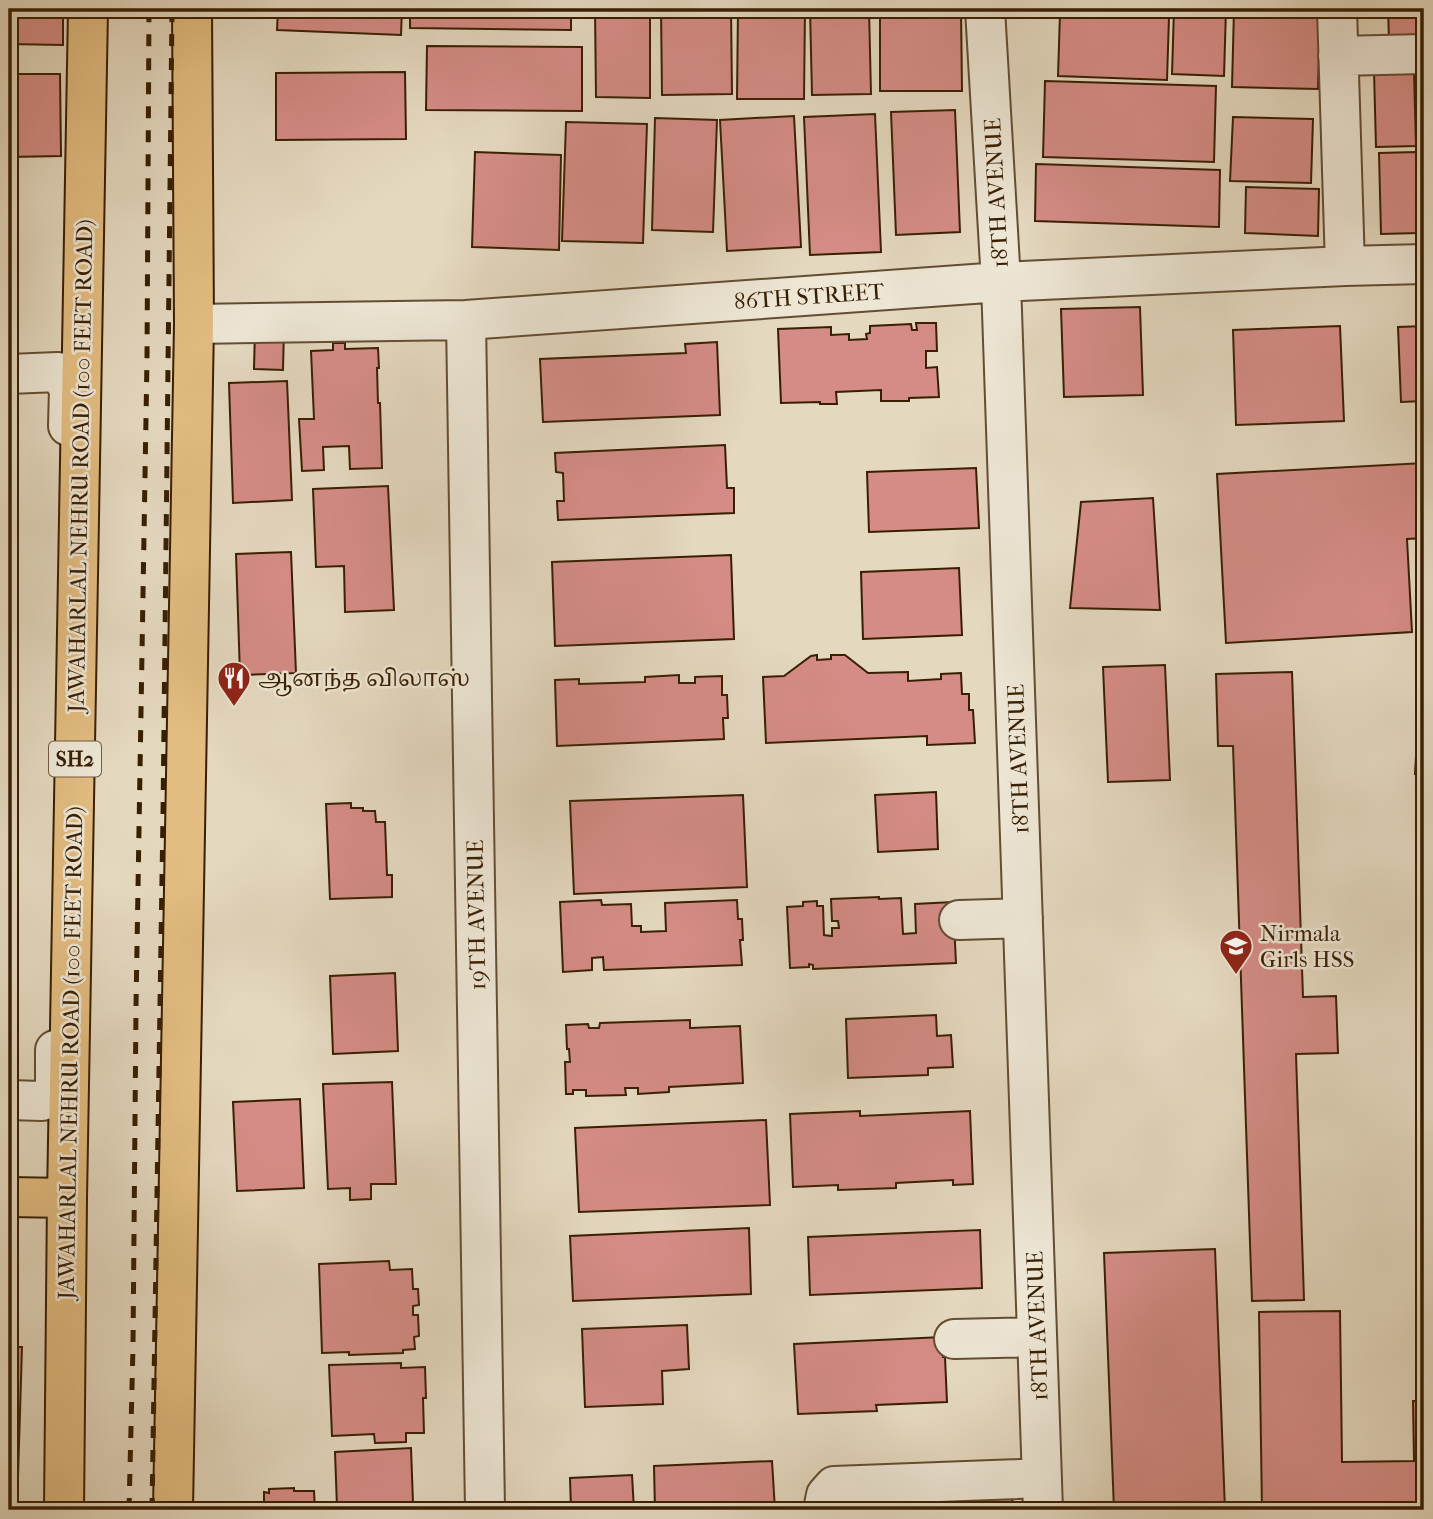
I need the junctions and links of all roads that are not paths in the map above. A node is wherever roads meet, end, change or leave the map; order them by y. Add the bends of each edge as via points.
1 (88, 9) edge
2 (192, 9) edge
3 (985, 9) edge
4 (1337, 9) edge
5 (1424, 54) edge
6 (1338, 56) junction
7 (1424, 264) edge
8 (1345, 266) junction
9 (1001, 282) junction
10 (466, 320) junction
11 (194, 324) junction
12 (9, 374) edge
13 (73, 487) junction
14 (1023, 918) junction
15 (959, 920) dead end
16 (62, 989) junction
17 (9, 1100) edge
18 (9, 1197) edge
19 (67, 1198) junction
20 (1037, 1337) junction
21 (954, 1339) dead end
22 (1043, 1494) edge
23 (64, 1510) edge
24 (173, 1510) edge
25 (485, 1510) edge
26 (823, 1510) edge

1 - 13 main road, JAWAHARLAL NEHRU ROAD (100 FEET ROAD) / SH2
2 - 11 main road
3 - 9 street, 18TH AVENUE
4 - 6 street
5 - 6 street
6 - 8 street
7 - 8 street, 86TH STREET
8 - 9 street, 86TH STREET
9 - 10 street, 86TH STREET
9 - 14 street, 18TH AVENUE
10 - 11 street, 86TH STREET
10 - 25 street, 19TH AVENUE
11 - 24 main road
12 - 13 street via 58,372 69,388
13 - 16 main road, JAWAHARLAL NEHRU ROAD (100 FEET ROAD) / SH2
14 - 15 street
14 - 20 street, 18TH AVENUE
16 - 17 street via 55,1094 42,1101
16 - 19 main road, JAWAHARLAL NEHRU ROAD (100 FEET ROAD) / SH2
18 - 19 main road
19 - 23 main road, JAWAHARLAL NEHRU ROAD (100 FEET ROAD) / SH2
20 - 21 street
20 - 22 street, 18TH AVENUE
22 - 26 street via 834,1486 826,1495

